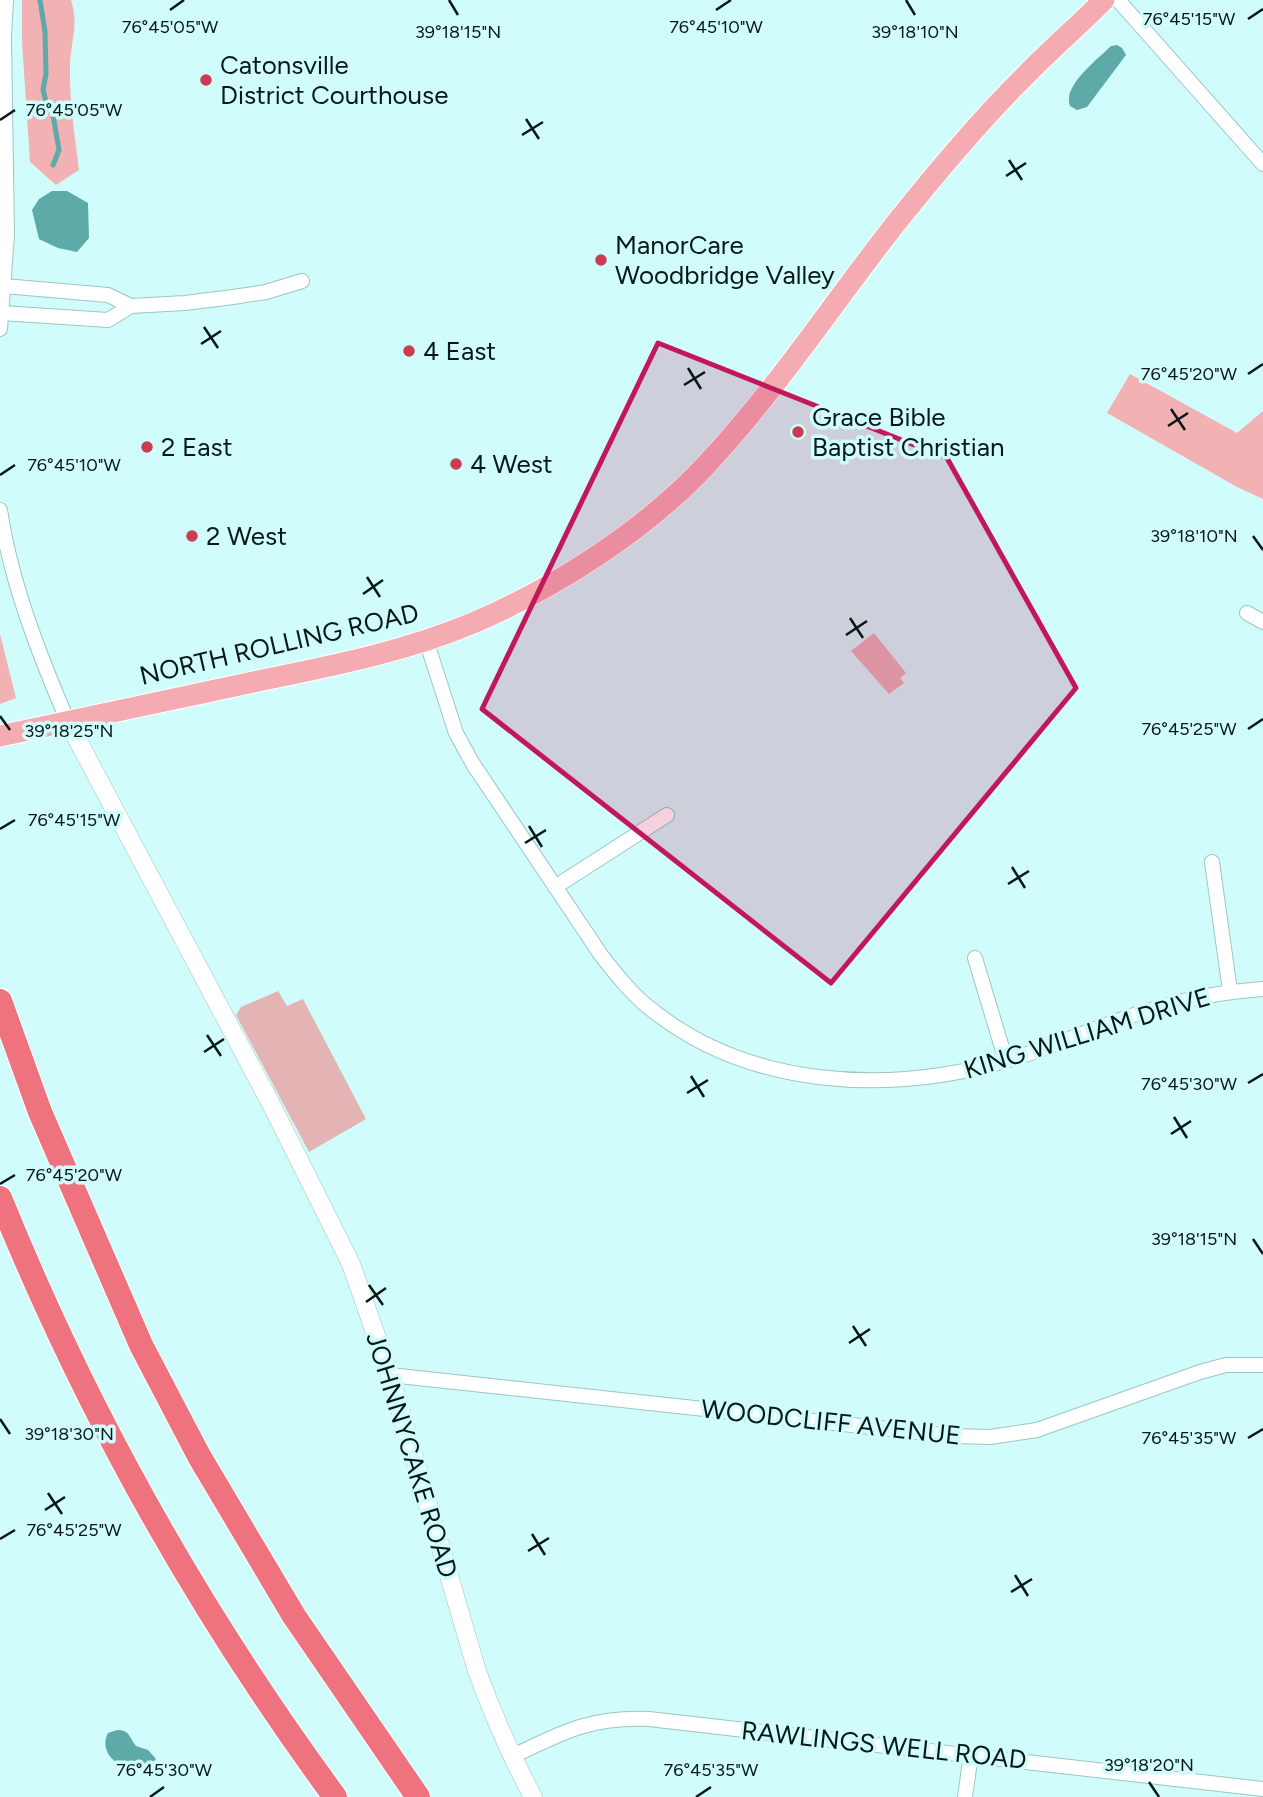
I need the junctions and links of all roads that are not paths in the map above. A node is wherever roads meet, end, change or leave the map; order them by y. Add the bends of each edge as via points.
1 (6, 0) edge
2 (1104, 0) edge
3 (1118, 0) edge
4 (1263, 164) edge
5 (302, 281) dead end
6 (4, 286) junction
7 (131, 306) junction
8 (2, 313) edge
9 (0, 329) edge
10 (0, 510) edge
11 (1247, 612) dead end
12 (1263, 622) edge
13 (426, 640) junction
14 (68, 722) junction
15 (0, 736) edge
16 (667, 815) dead end
17 (1212, 862) dead end
18 (555, 887) junction
19 (975, 958) dead end
20 (1263, 989) edge
21 (1230, 991) junction
22 (0, 1001) edge
23 (1006, 1061) junction
24 (0, 1198) edge
25 (1263, 1365) edge
26 (390, 1376) junction
27 (971, 1754) junction
28 (511, 1757) junction
29 (1263, 1789) edge
30 (335, 1797) edge
31 (418, 1797) edge
32 (533, 1797) edge
33 (965, 1797) edge

1 - 6 street
2 - 13 main road, NORTH ROLLING ROAD via 1023,77 941,168 705,467 659,509 567,573 522,600
3 - 4 street
5 - 7 street via 233,297
6 - 7 street via 108,295
6 - 8 street
7 - 8 street via 108,320
8 - 9 street
10 - 14 street, JOHNNYCAKE ROAD via 31,629
11 - 12 street
13 - 14 main road, NORTH ROLLING ROAD via 331,666
13 - 18 street, KING WILLIAM DRIVE via 456,733
14 - 15 main road, NORTH ROLLING ROAD
14 - 26 street, JOHNNYCAKE ROAD via 328,1214 351,1264
16 - 18 street
17 - 21 street
18 - 23 street, KING WILLIAM DRIVE via 601,955 646,1006 703,1044 737,1058 808,1076 878,1081 960,1072
19 - 23 street
20 - 21 street, KING WILLIAM DRIVE
21 - 23 street, KING WILLIAM DRIVE via 1177,1002
22 - 31 highway via 40,1112 141,1345 243,1534
24 - 30 highway via 86,1390 158,1524 235,1653
25 - 26 street, WOODCLIFF AVENUE via 1226,1365 1037,1430 990,1437
26 - 28 street, JOHNNYCAKE ROAD via 477,1671
27 - 28 street, RAWLINGS WELL ROAD via 628,1718 585,1724
27 - 29 street, RAWLINGS WELL ROAD
27 - 33 street
28 - 32 street, JOHNNYCAKE ROAD

